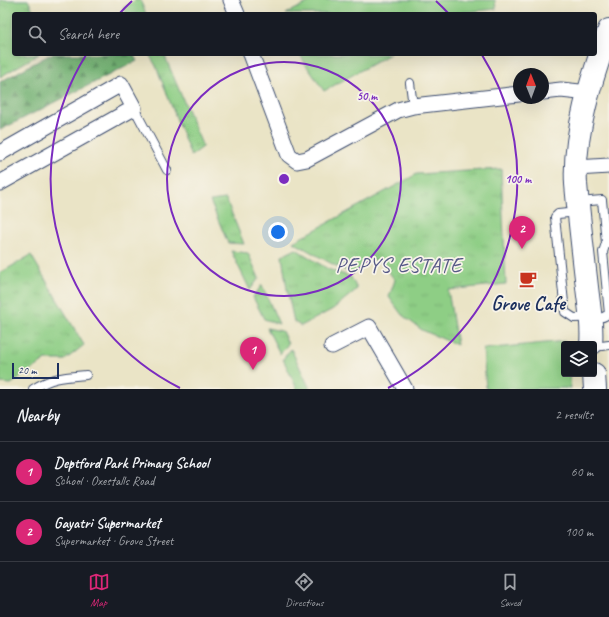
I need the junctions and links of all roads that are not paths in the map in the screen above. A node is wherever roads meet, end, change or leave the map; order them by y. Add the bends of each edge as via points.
1 (231, 0) edge
2 (236, 12) edge
3 (609, 30) edge
4 (252, 56) edge
5 (410, 83) dead end
6 (549, 91) edge
7 (589, 93) junction
8 (513, 95) edge
9 (413, 106) junction
10 (134, 108) junction
11 (0, 153) edge
12 (609, 166) edge
13 (576, 168) junction
14 (167, 170) dead end
15 (0, 183) edge
16 (591, 341) edge
17 (332, 346) dead end
18 (609, 346) edge
19 (597, 347) edge
20 (86, 374) dead end
21 (594, 377) edge
22 (34, 389) edge
23 (405, 389) edge
24 (595, 389) edge

1 - 2 street
3 - 7 main road
4 - 9 street via 289,155 297,161 307,159 398,110
5 - 9 lane
6 - 7 street
7 - 13 main road via 578,144
8 - 9 street
10 - 11 street via 121,84
10 - 14 lane
10 - 15 street
12 - 13 street
13 - 16 main road
17 - 23 street via 369,327
18 - 19 lane
20 - 22 lane via 47,381
21 - 24 main road

